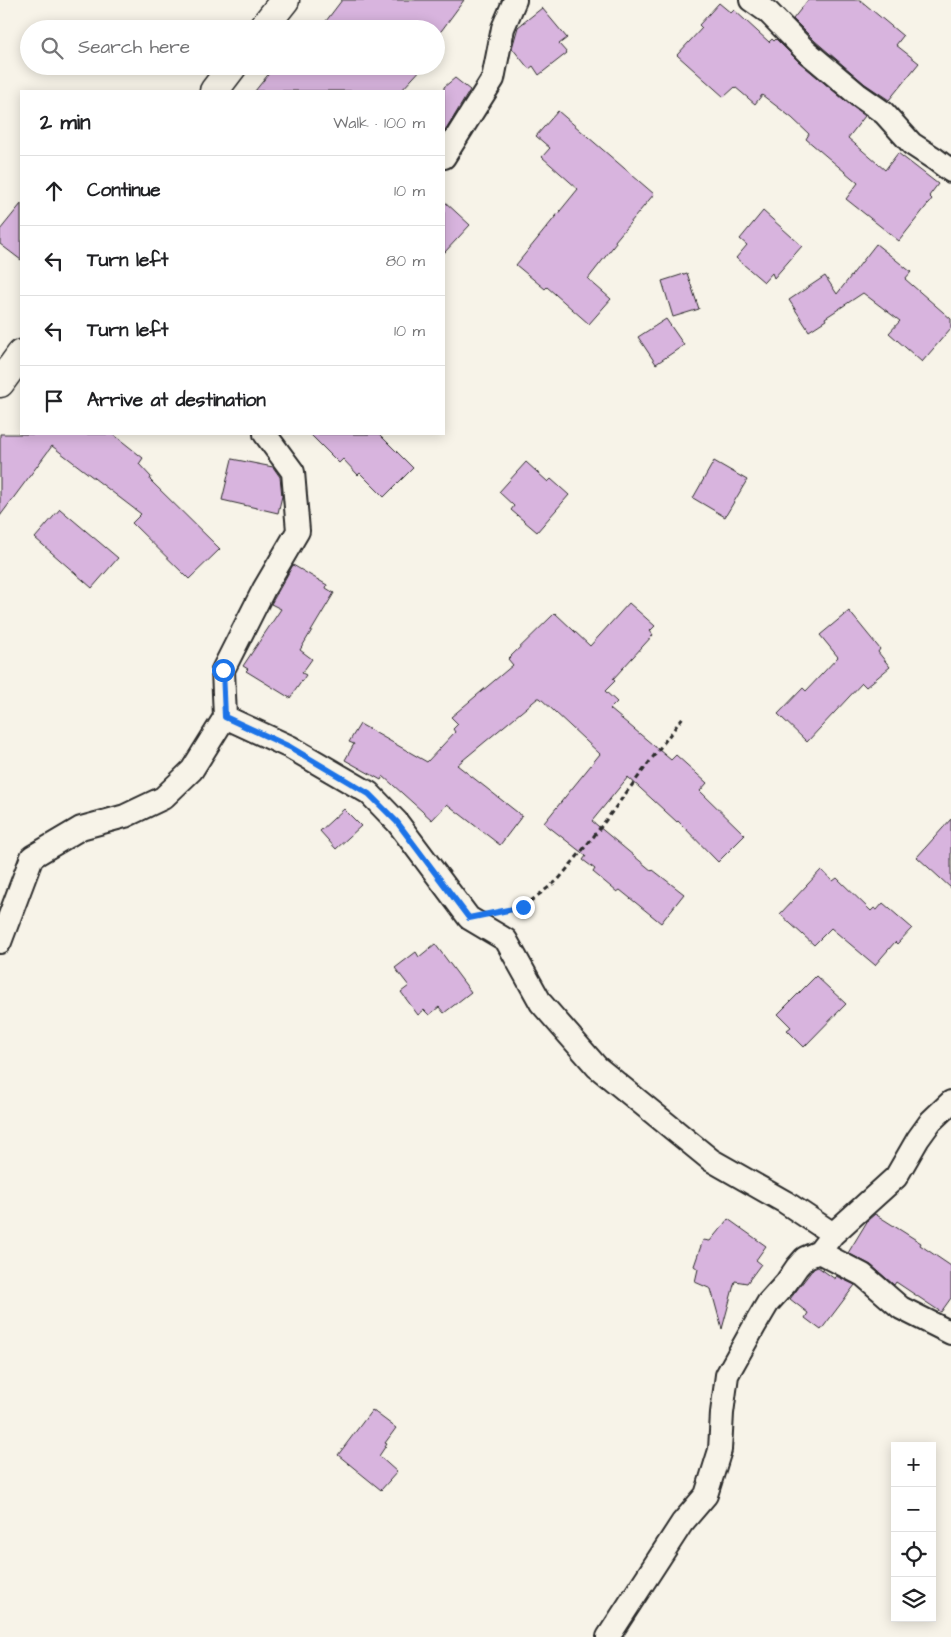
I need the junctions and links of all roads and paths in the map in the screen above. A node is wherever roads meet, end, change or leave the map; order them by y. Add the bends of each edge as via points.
1 (285, 0) edge
2 (515, 0) edge
3 (751, 0) edge
4 (269, 20) edge
5 (226, 75) edge
6 (215, 90) edge
7 (445, 154) edge
8 (951, 172) edge
9 (20, 355) edge
10 (0, 383) edge
11 (267, 435) edge
12 (225, 717) junction
13 (683, 718) dead end
14 (469, 918) junction
15 (0, 942) edge
16 (951, 1102) edge
17 (834, 1234) junction
18 (819, 1252) junction
19 (951, 1333) edge
20 (608, 1637) edge

1 - 4 street
2 - 7 street via 503,28 493,80
3 - 8 street via 768,12 806,51 884,113 912,144
5 - 6 street
9 - 10 street
11 - 12 street via 294,472 298,531 223,670
12 - 14 street via 290,747 369,794 397,822
12 - 15 street via 192,770 163,798 125,816 81,828 32,857
13 - 14 path via 558,880 523,907
14 - 17 street via 506,940 541,1003 597,1067 711,1160
16 - 17 street via 931,1121 896,1177
17 - 18 street
18 - 19 street via 863,1275 901,1308
18 - 20 street via 805,1258 768,1303 727,1375 720,1450 706,1495 682,1523

